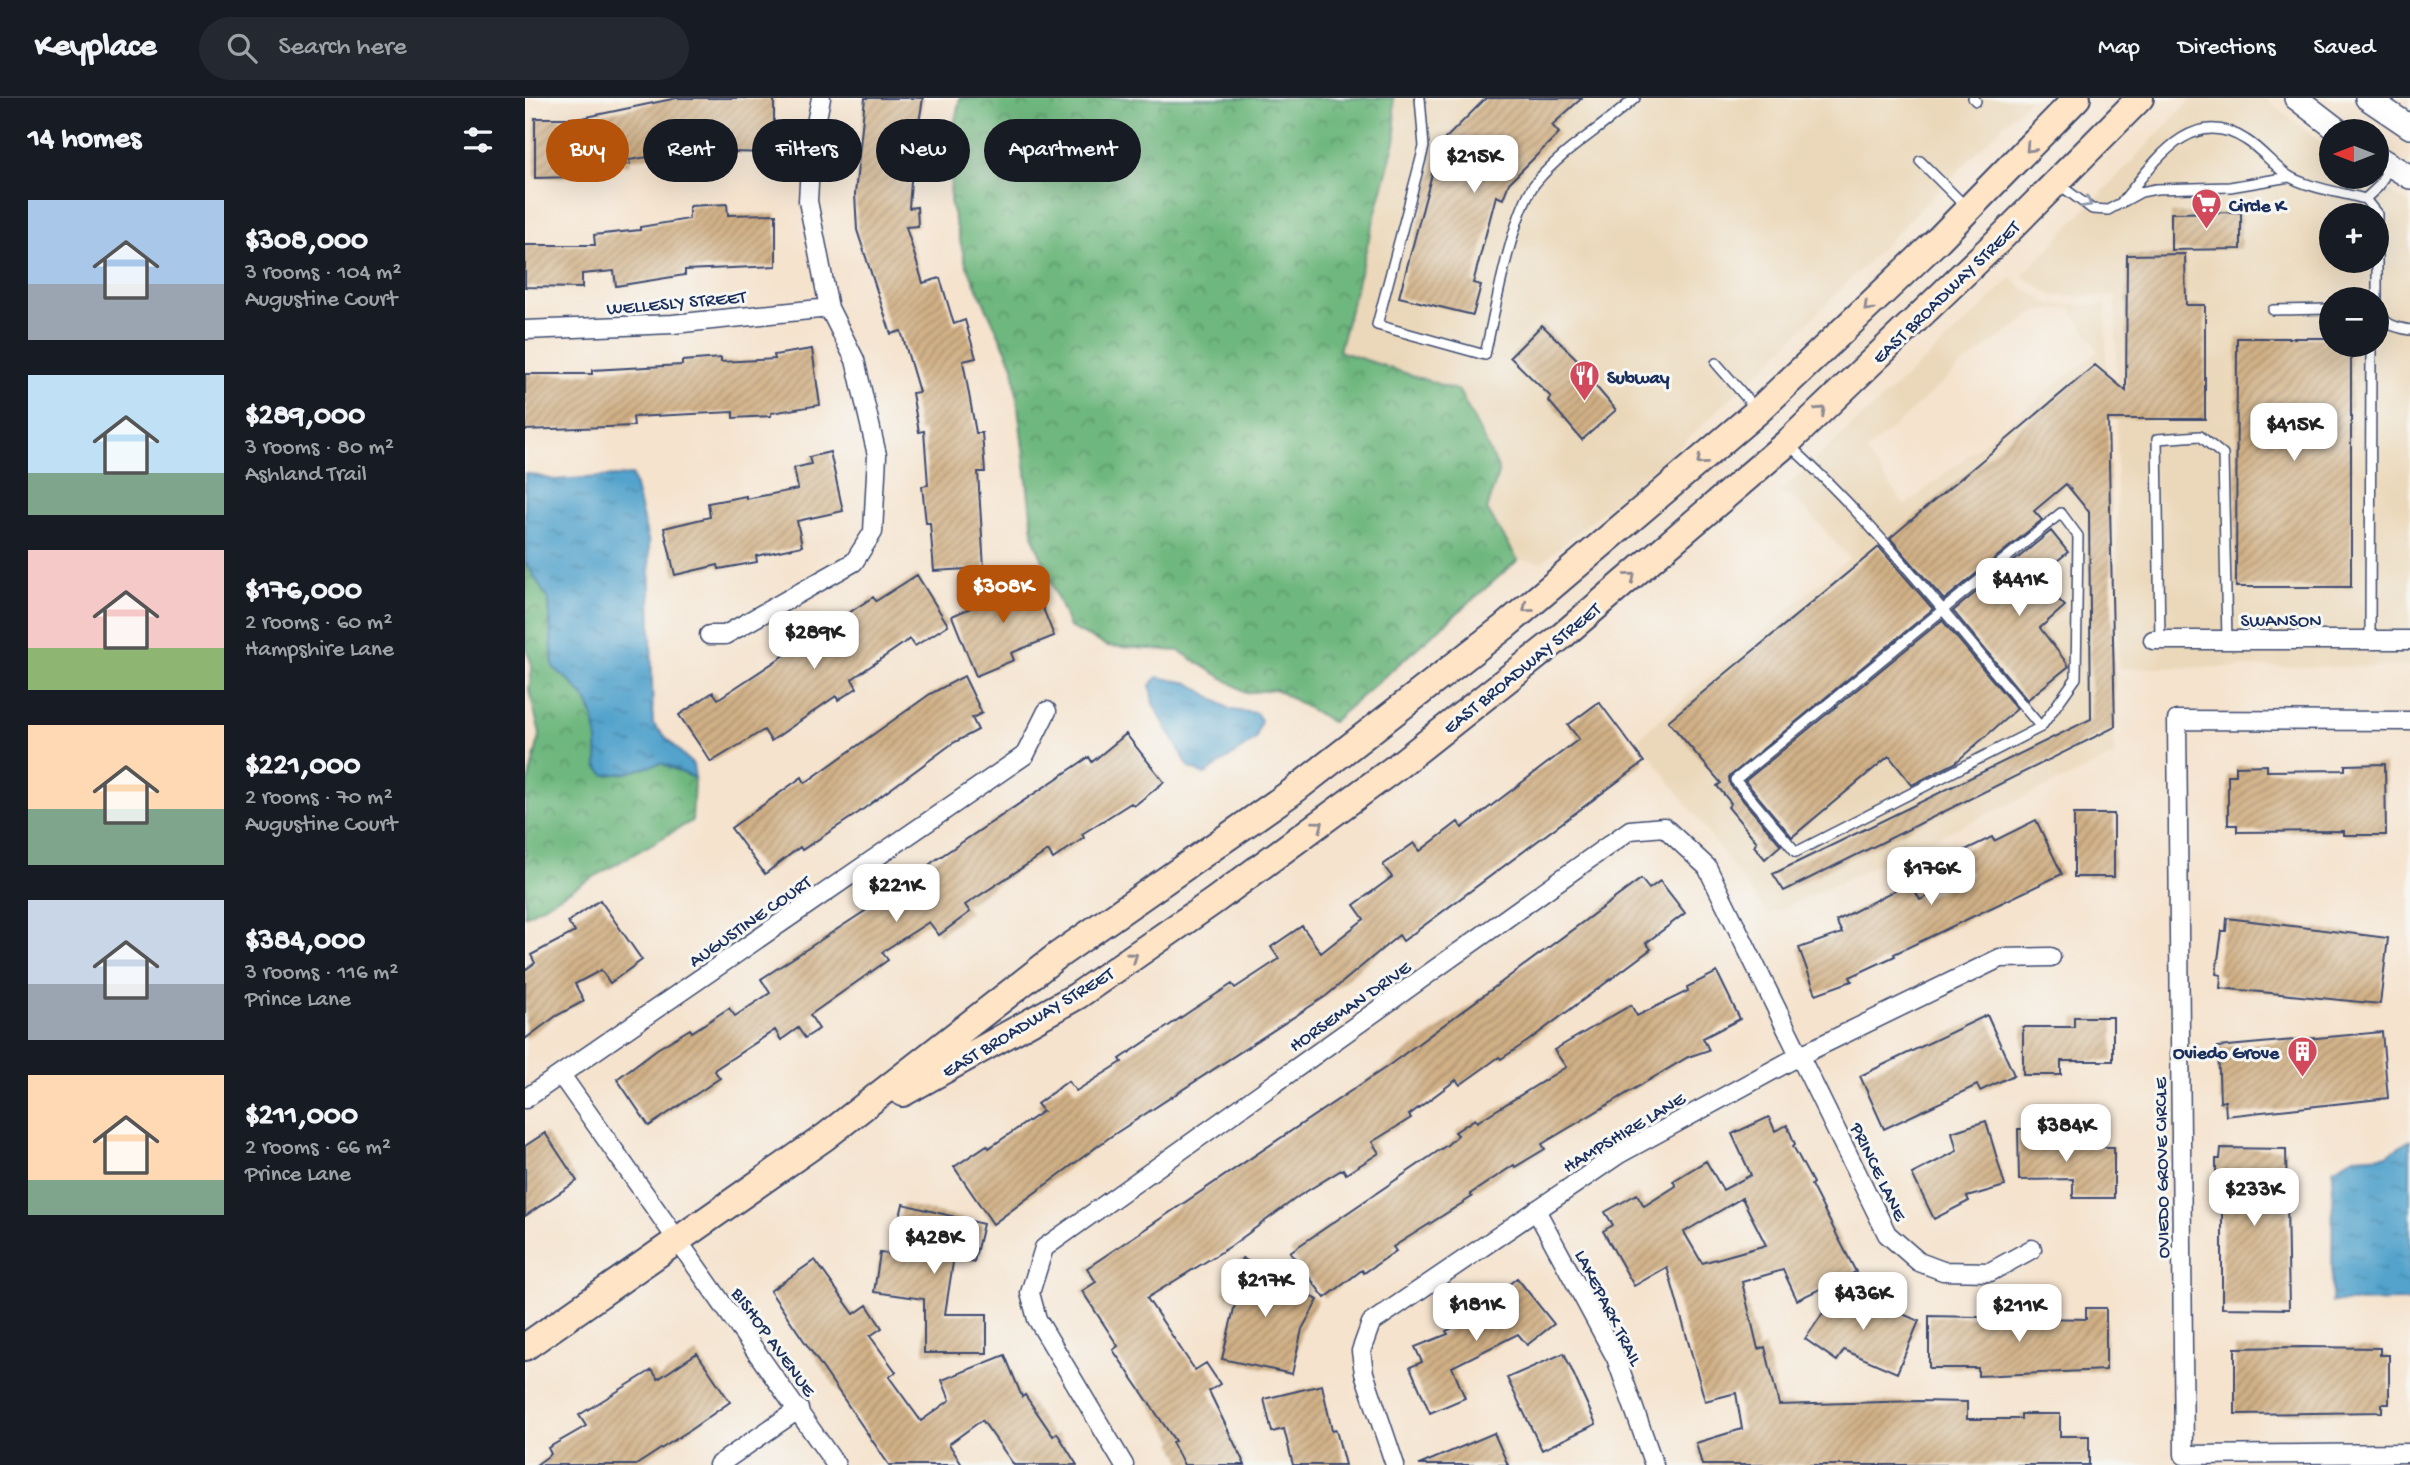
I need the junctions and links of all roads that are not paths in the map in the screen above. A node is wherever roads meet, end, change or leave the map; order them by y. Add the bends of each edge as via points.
1 (821, 98) edge
2 (1420, 98) edge
3 (1635, 98) edge
4 (2077, 98) edge
5 (2140, 98) edge
6 (2296, 98) edge
7 (2367, 98) edge
8 (2323, 119) edge
9 (2410, 127) edge
10 (1920, 161) dead end
11 (2389, 165) edge
12 (2290, 177) junction
13 (2410, 177) edge
14 (2056, 182) junction
15 (2139, 188) junction
16 (2376, 189) edge
17 (2365, 199) junction
18 (1968, 210) junction
19 (2377, 287) edge
20 (829, 308) junction
21 (2319, 309) edge
22 (2273, 310) dead end
23 (2389, 324) edge
24 (525, 330) edge
25 (2410, 330) edge
26 (2371, 357) edge
27 (1716, 363) dead end
28 (1758, 411) junction
29 (1787, 443) junction
30 (1943, 611) junction
31 (709, 635) dead end
32 (2156, 640) joint
33 (2227, 640) junction
34 (2370, 640) junction
35 (2410, 640) edge
36 (1047, 711) dead end
37 (2410, 721) edge
38 (2041, 727) junction
39 (2051, 957) dead end
40 (1801, 1055) junction
41 (561, 1075) junction
42 (525, 1099) edge
43 (825, 1137) junction
44 (1536, 1210) junction
45 (677, 1244) junction
46 (2032, 1249) dead end
47 (525, 1347) edge
48 (799, 1409) junction
49 (2410, 1453) edge
50 (718, 1465) edge
51 (836, 1465) edge
52 (1123, 1465) edge
53 (1395, 1465) edge
54 (1654, 1465) edge

1 - 20 street via 811,148 808,201
2 - 3 lane via 1424,147 1377,325 1485,355 1521,208 1535,182
4 -> 18 main road, EAST BROADWAY STREET
5 - 14 main road, EAST BROADWAY STREET
6 - 8 street
7 - 9 street
10 - 18 lane
11 - 13 street
12 - 15 lane via 2230,187
12 - 15 lane via 2245,139 2207,130 2186,134 2172,143
12 - 17 lane
14 -> 15 lane via 2092,209 2108,210
29 -> 14 main road, EAST BROADWAY STREET
16 - 17 lane
17 - 19 lane via 2377,214
18 -> 28 main road, EAST BROADWAY STREET
20 - 24 street, WELLESLY STREET via 673,324
20 - 31 street via 855,360 877,455 873,532 854,562 725,635
21 - 22 lane
23 - 25 lane
26 - 34 lane
27 - 28 lane
28 - 29 main road
28 -> 43 main road, EAST BROADWAY STREET via 1557,583 1385,721 1217,846 1057,956
29 - 30 lane via 1820,473
43 -> 29 main road, EAST BROADWAY STREET via 1077,996 1302,838 1562,636
30 - 38 lane
30 - 38 lane via 2061,513 2078,536 2075,678
30 - 38 lane via 1735,780 1787,842 1796,852
32 - 33 street, SWANSON
32 - 33 lane via 2157,439 2200,436 2223,455
33 - 34 street, SWANSON
34 - 35 street, SWANSON
36 - 41 street, AUGUSTINE COURT via 1025,755
37 - 49 street, OVIEDO GROVE CIRCLE via 2177,720 2184,1455
39 - 40 street, HAMPSHIRE LANE via 2000,958
40 - 44 street, HAMPSHIRE LANE via 1619,1154
40 - 46 street, PRINCE LANE via 1887,1234 1919,1262 1943,1271 1990,1272
40 - 52 street, HORSEMAN DRIVE via 1707,867 1664,827 1630,830 1044,1248 1030,1293 1037,1319
41 - 42 street, AUGUSTINE COURT
41 - 45 street, BISHOP AVENUE
43 - 45 main road, EAST BROADWAY STREET
44 - 53 street, HAMPSHIRE LANE via 1371,1324 1361,1351 1364,1373
44 - 54 street, LAKEPARK TRAIL via 1616,1358
45 - 47 main road, EAST BROADWAY STREET
45 - 48 street, BISHOP AVENUE
48 - 50 street
48 - 51 street, BISHOP AVENUE

